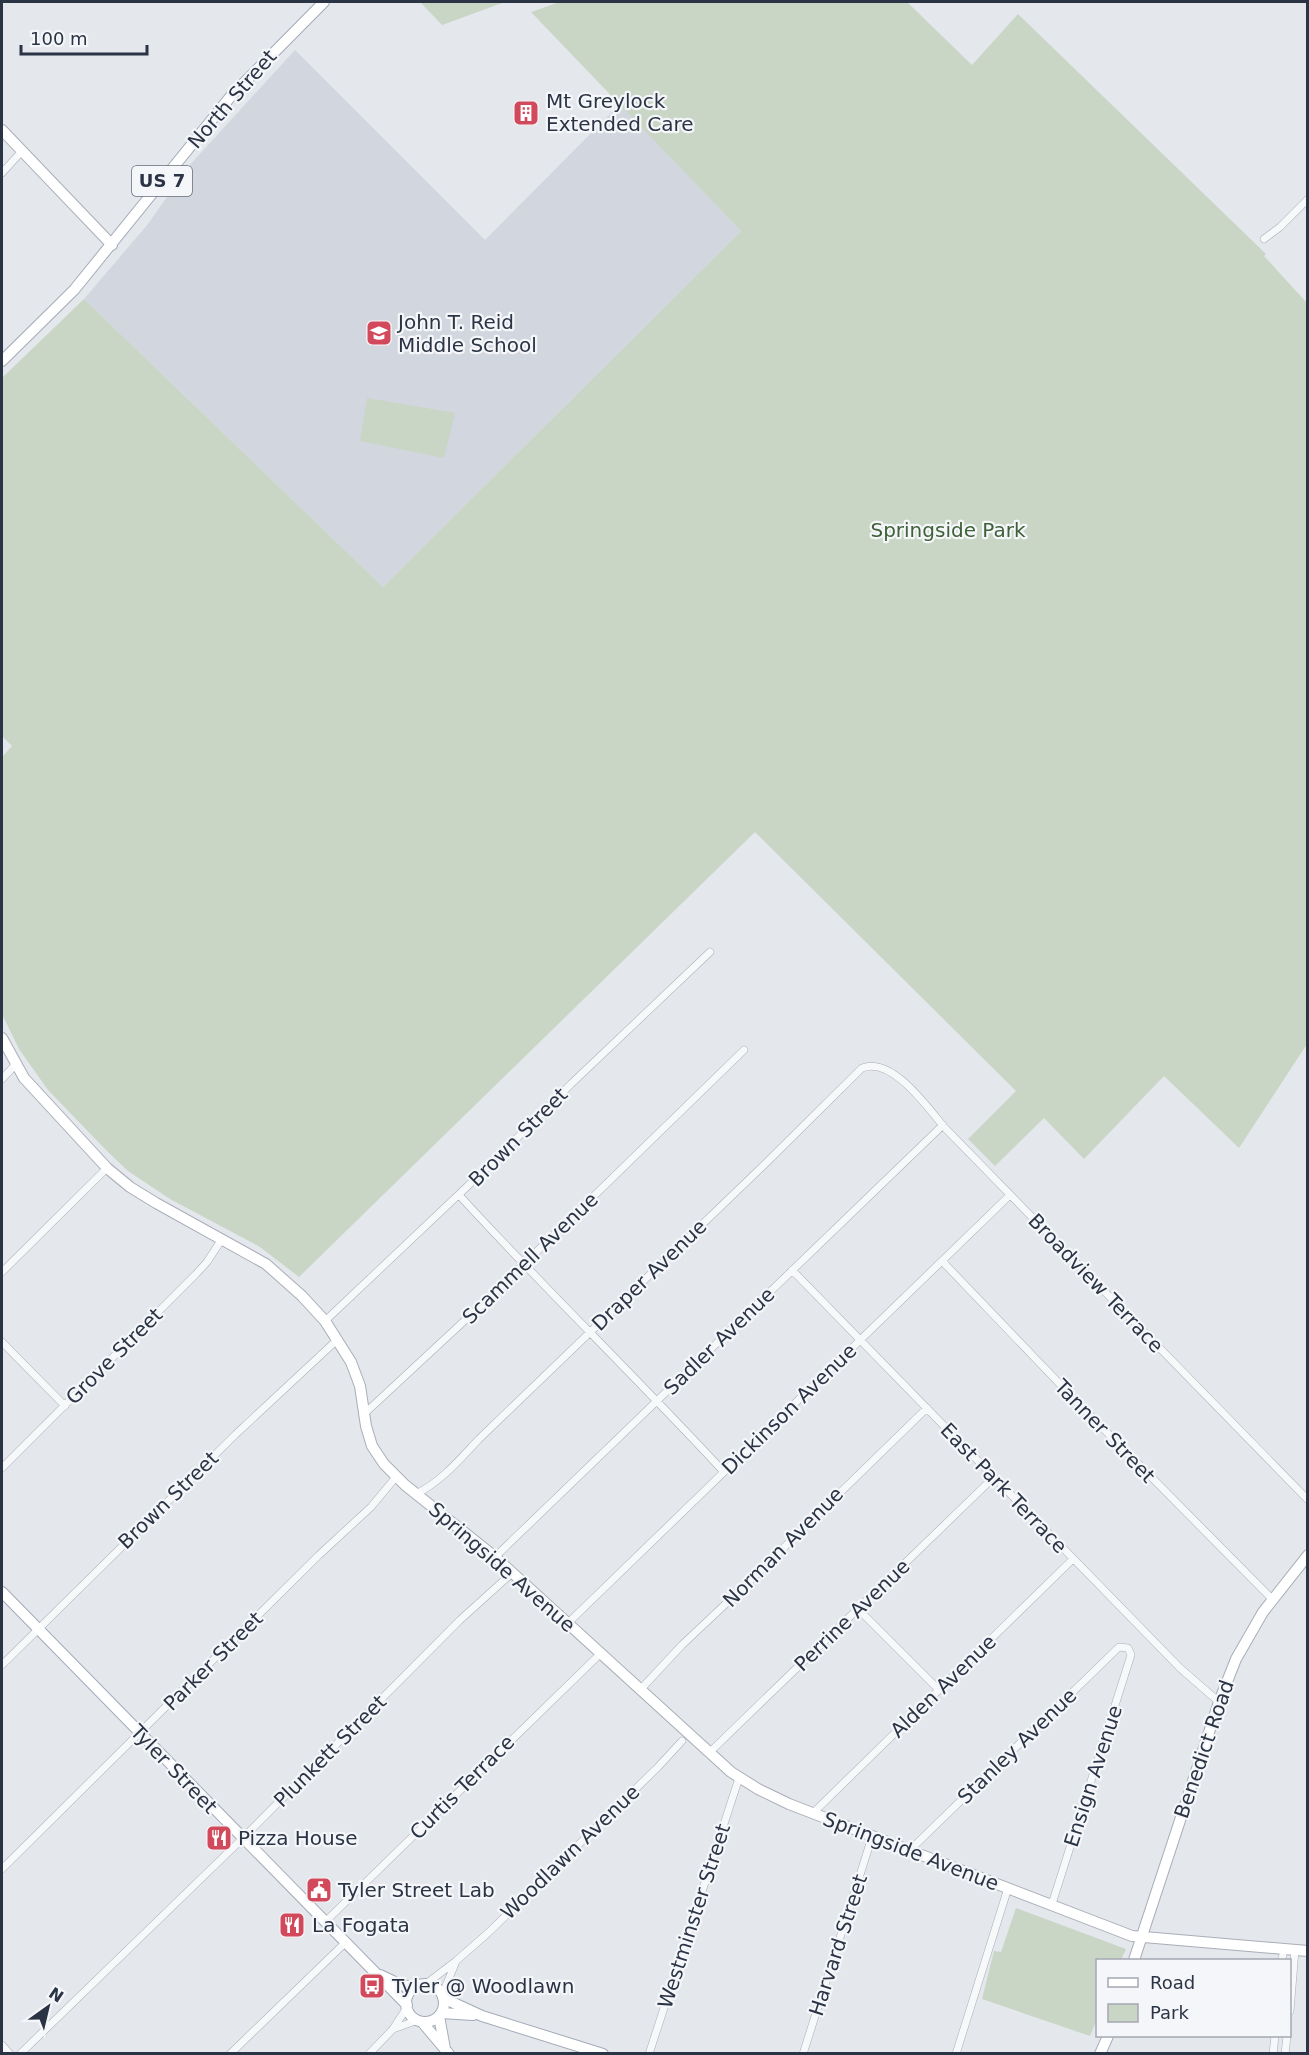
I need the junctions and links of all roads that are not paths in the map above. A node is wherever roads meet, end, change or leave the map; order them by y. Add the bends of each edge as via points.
1 (324, 2) edge
2 (2, 130) edge
3 (22, 151) junction
4 (2, 173) edge
5 (1308, 199) edge
6 (1264, 239) dead end
7 (112, 245) junction
8 (2, 361) edge
9 (710, 952) dead end
10 (2, 1038) edge
11 (744, 1050) dead end
12 (16, 1064) junction
13 (883, 1068) joint
14 (2, 1079) edge
15 (943, 1125) junction
16 (107, 1168) junction
17 (459, 1195) junction
18 (1010, 1195) junction
19 (222, 1239) junction
20 (942, 1261) junction
21 (523, 1264) junction
22 (792, 1270) junction
23 (2, 1272) edge
24 (325, 1321) junction
25 (591, 1332) junction
26 (338, 1339) junction
27 (860, 1340) junction
28 (2, 1342) edge
29 (658, 1400) junction
30 (65, 1406) junction
31 (927, 1408) junction
32 (364, 1414) junction
33 (2, 1468) edge
34 (724, 1472) junction
35 (994, 1477) junction
36 (396, 1478) junction
37 (416, 1494) junction
38 (1308, 1500) edge
39 (1308, 1555) edge
40 (495, 1557) junction
41 (1073, 1559) junction
42 (512, 1574) junction
43 (2, 1593) edge
44 (1272, 1599) junction
45 (858, 1609) junction
46 (567, 1624) junction
47 (38, 1629) junction
48 (1128, 1648) joint
49 (600, 1653) junction
50 (2, 1665) edge
51 (640, 1689) junction
52 (939, 1690) junction
53 (1219, 1702) junction
54 (140, 1734) junction
55 (682, 1741) dead end
56 (710, 1752) junction
57 (739, 1778) junction
58 (813, 1813) junction
59 (872, 1837) junction
60 (242, 1839) junction
61 (909, 1851) junction
62 (2, 1869) edge
63 (1008, 1888) junction
64 (1052, 1904) junction
65 (325, 1922) junction
66 (1141, 1938) junction
67 (345, 1943) junction
68 (1289, 1949) junction
69 (1308, 1951) edge
70 (1134, 1959) edge
71 (1283, 1959) edge
72 (1289, 1959) edge
73 (456, 1961) junction
74 (372, 1971) junction
75 (426, 1984) junction
76 (414, 1987) junction
77 (443, 1996) junction
78 (406, 2007) junction
79 (440, 2014) junction
80 (482, 2016) junction
81 (420, 2021) junction
82 (393, 2029) junction
83 (1108, 2037) edge
84 (1275, 2037) edge
85 (1287, 2037) edge
86 (2, 2045) edge
87 (447, 2051) edge
88 (10, 2054) edge
89 (20, 2054) edge
90 (230, 2054) edge
91 (369, 2054) edge
92 (603, 2054) edge
93 (649, 2054) edge
94 (803, 2054) edge
95 (956, 2054) edge
96 (1100, 2054) edge
97 (1273, 2054) edge
98 (1286, 2054) edge

1 - 7 street, North Street / US 7 via 218,111
2 - 3 street
3 - 4 street
3 - 7 street
5 - 6 street
7 - 8 street, North Street / US 7 via 74,290
9 - 17 street, Brown Street
10 - 12 street, Springside Avenue
11 - 21 street, Scammell Avenue
12 - 14 street
12 - 16 street, Springside Avenue via 37,1093
13 - 15 street, Broadview Terrace via 906,1085
13 - 25 street, Draper Avenue via 862,1068
15 - 18 street, Broadview Terrace
15 - 22 street, Sadler Avenue
16 - 19 street, Springside Avenue via 130,1187
16 - 23 street
17 - 21 street
17 - 24 street, Brown Street
18 - 20 street, Dickinson Avenue
18 - 38 street, Broadview Terrace
19 - 24 street, Springside Avenue via 266,1264
19 - 30 street, Grove Street via 196,1274
20 - 27 street, Dickinson Avenue
20 - 44 street, Tanner Street
21 - 25 street
21 - 32 street, Scammell Avenue
22 - 27 street, East Park Terrace
22 - 29 street, Sadler Avenue
24 - 26 street, Springside Avenue
25 - 29 street
25 - 37 street, Draper Avenue via 435,1483
26 - 32 street, Springside Avenue via 360,1386
26 - 47 street, Brown Street
27 - 31 street, East Park Terrace
27 - 34 street, Dickinson Avenue
28 - 30 street
29 - 34 street
29 - 40 street, Sadler Avenue
30 - 33 street, Grove Street
31 - 35 street, East Park Terrace
31 - 51 street, Norman Avenue
32 - 36 street, Springside Avenue via 372,1446
34 - 46 street, Dickinson Avenue
35 - 41 street, East Park Terrace
35 - 45 street, Perrine Avenue
36 - 37 street, Springside Avenue
36 - 54 street, Parker Street
37 - 40 street, Springside Avenue
39 - 44 street, Benedict Road
40 - 42 street, Springside Avenue
41 - 52 street, Alden Avenue
41 - 53 street, East Park Terrace
42 - 46 street, Springside Avenue
42 - 60 street, Plunkett Street via 460,1620
43 - 47 street, Tyler Street
44 - 53 street, Benedict Road via 1242,1644
45 - 52 street
45 - 56 street, Perrine Avenue
46 - 49 street, Springside Avenue
47 - 50 street, Brown Street
47 - 54 street, Tyler Street
48 - 61 street, Stanley Avenue via 1119,1647
48 - 64 street, Ensign Avenue via 1131,1655
49 - 51 street, Springside Avenue
49 - 65 street, Curtis Terrace
51 - 56 street, Springside Avenue
52 - 58 street, Alden Avenue
53 - 66 street, Benedict Road
54 - 60 street, Tyler Street
54 - 62 street, Parker Street
55 - 73 street, Woodlawn Avenue
56 - 57 street, Springside Avenue
57 - 58 street, Springside Avenue
57 - 93 street, Westminster Street
58 - 59 street, Springside Avenue
59 - 61 street, Springside Avenue
59 - 94 street, Harvard Street
60 - 65 street, Tyler Street
60 - 89 street, Plunkett Street
61 - 63 street, Springside Avenue
63 - 64 street, Springside Avenue
63 - 95 street
64 - 66 street, Springside Avenue
65 - 67 street, Tyler Street
66 - 68 street, Springside Avenue
66 - 70 street, Benedict Road
67 - 74 street, Tyler Street
67 - 90 street
68 - 69 street, Springside Avenue
68 - 71 street
68 - 72 street
73 - 75 street, Woodlawn Avenue
73 - 77 street, Woodlawn Avenue
74 - 76 street, Tyler Street
74 - 78 street, Tyler Street
75 - 76 street
75 - 77 street
76 - 78 street
77 - 79 street
77 - 80 street
78 - 81 street
78 - 82 street
79 - 80 street
79 - 81 street via 429,2022
79 - 87 street
80 - 92 street
81 - 82 street
81 - 87 street
82 - 91 street
83 - 96 street
84 - 97 street
85 - 98 street
86 - 88 street

